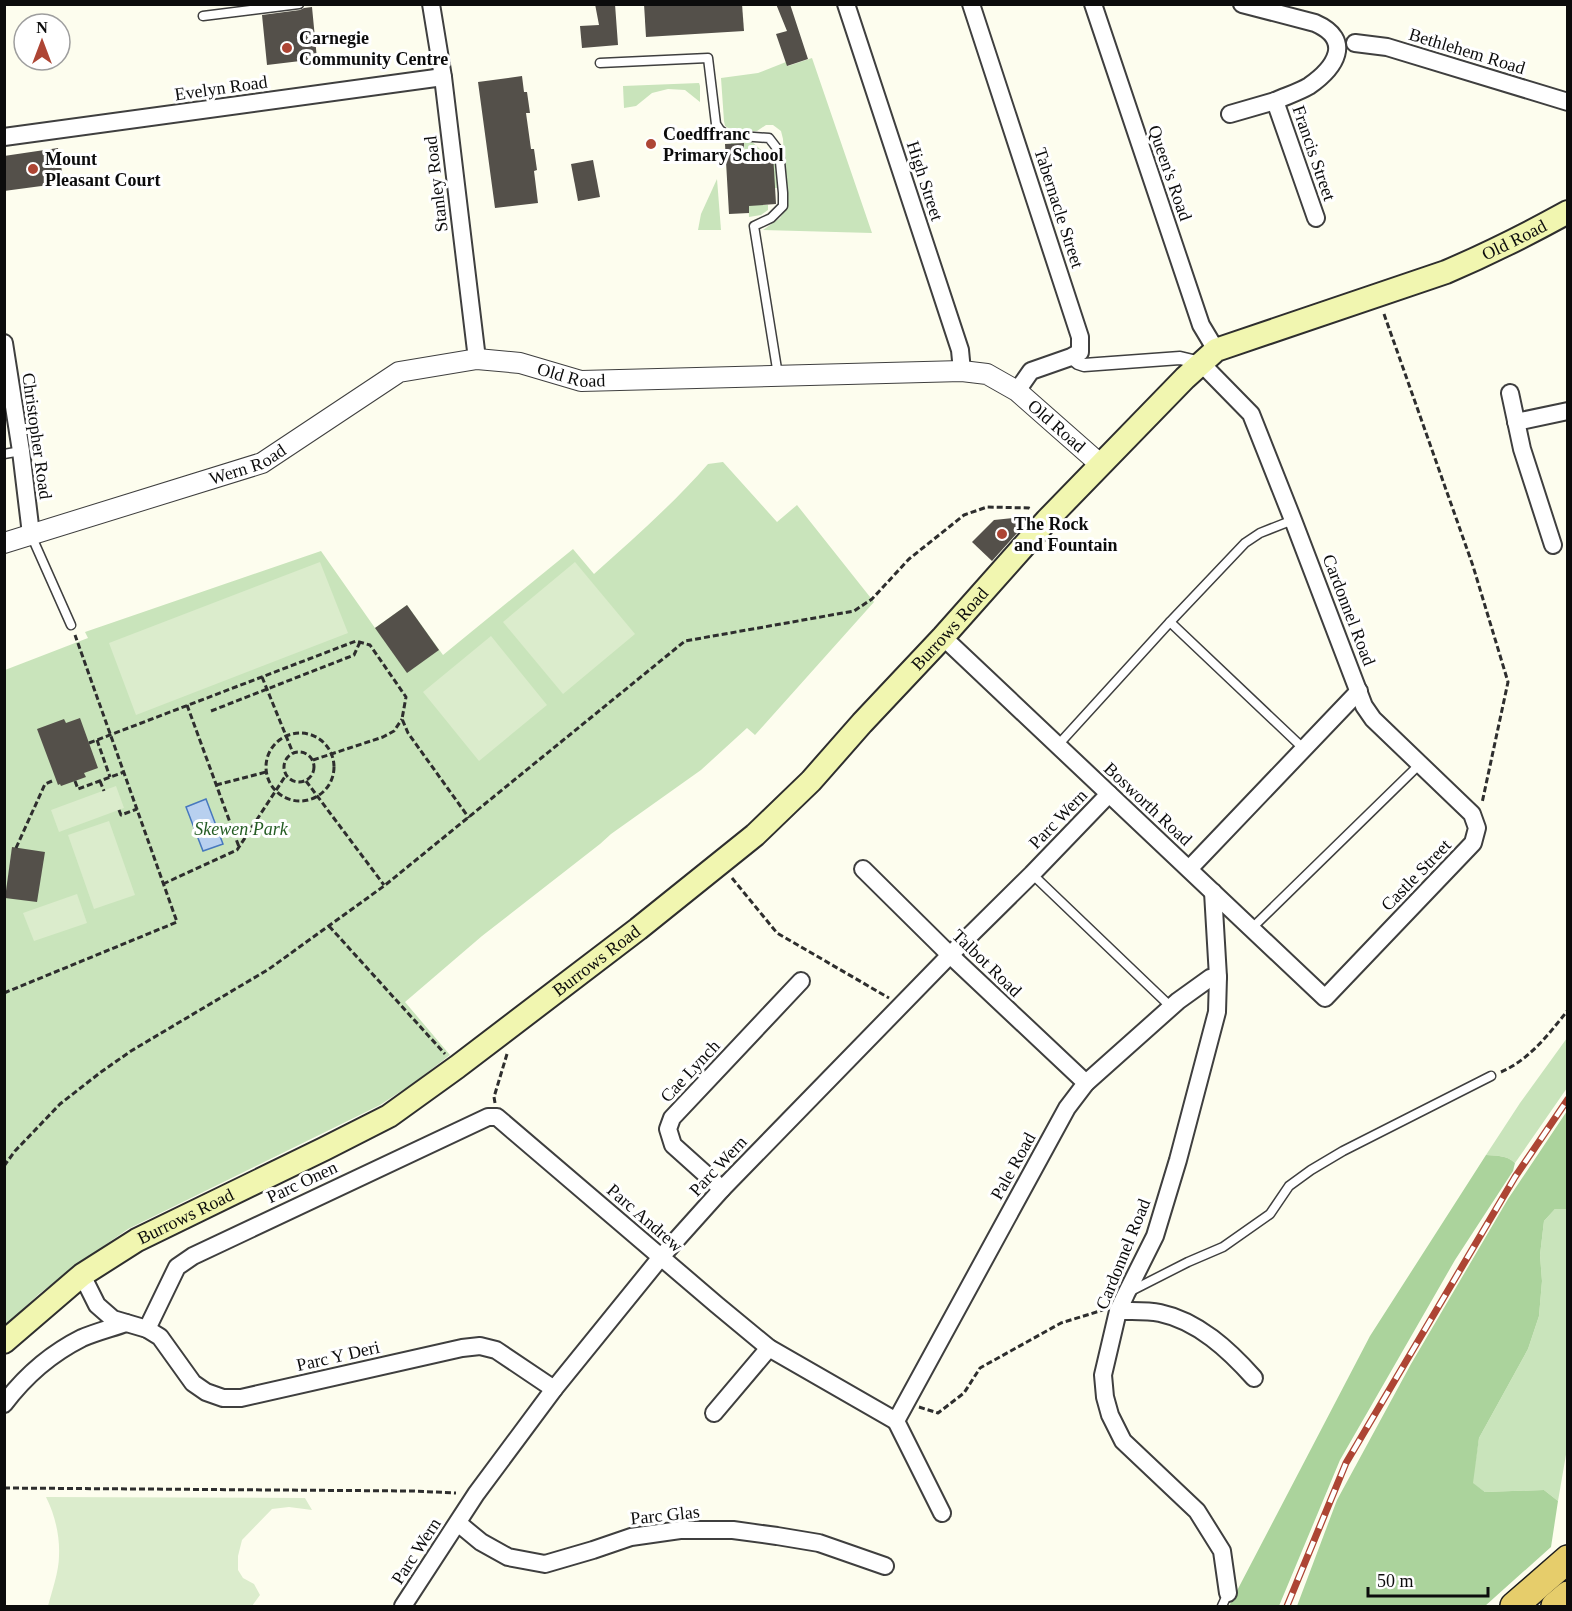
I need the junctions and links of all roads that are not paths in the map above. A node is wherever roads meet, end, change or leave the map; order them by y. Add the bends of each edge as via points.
1 (299, 4) edge
2 (431, 4) edge
3 (846, 4) edge
4 (972, 4) edge
5 (1093, 4) edge
6 (1242, 4) edge
7 (203, 16) dead end
8 (1355, 43) dead end
9 (600, 63) dead end
10 (442, 77) junction
11 (1275, 101) junction
12 (1568, 102) edge
13 (1230, 114) dead end
14 (4, 137) edge
15 (1568, 212) edge
16 (1316, 218) dead end
17 (5, 350) edge
18 (1071, 357) junction
19 (1208, 357) junction
20 (477, 359) junction
21 (962, 371) junction
22 (778, 376) junction
23 (1017, 391) junction
24 (1510, 393) dead end
25 (1568, 411) edge
26 (1516, 422) junction
27 (13, 453) edge
28 (1101, 465) junction
29 (1293, 520) junction
30 (31, 534) junction
31 (4, 543) edge
32 (1553, 545) dead end
33 (1170, 622) junction
34 (71, 625) road end
35 (944, 637) junction
36 (1359, 692) junction
37 (1058, 745) junction
38 (1305, 749) junction
39 (1420, 764) junction
40 (1109, 794) junction
41 (863, 869) dead end
42 (1189, 869) junction
43 (1032, 874) junction
44 (1213, 892) junction
45 (1251, 929) junction
46 (950, 955) junction
47 (1218, 977) junction
48 (801, 981) dead end
49 (1325, 998) joint
50 (1171, 1007) junction
51 (1491, 1076) road end
52 (1086, 1083) junction
53 (497, 1117) joint
54 (722, 1190) junction
55 (662, 1257) junction
56 (82, 1275) junction
57 (1126, 1294) junction
58 (1118, 1311) junction
59 (126, 1323) junction
60 (147, 1329) junction
61 (4, 1342) edge
62 (769, 1348) junction
63 (1254, 1378) dead end
64 (554, 1389) junction
65 (4, 1404) edge
66 (714, 1413) dead end
67 (896, 1421) junction
68 (942, 1513) dead end
69 (458, 1523) junction
70 (885, 1566) dead end
71 (1562, 1576) edge
72 (1225, 1600) edge
73 (404, 1606) edge
74 (1514, 1606) edge
75 (1556, 1606) edge

1 - 7 lane
2 - 10 street, Stanley Road
3 - 21 street, High Street via 960,350
4 - 18 street, Tabernacle Street via 1080,337 1080,352
5 - 19 street, Queen's Road via 1201,325
6 - 11 street, Francis Street via 1315,23 1333,33 1337,40 1335,58 1322,75 1308,87
8 - 12 street, Bethlehem Road via 1387,47
9 - 22 lane via 708,58 720,130 727,135 769,138 779,151 783,206 771,218 754,226
10 - 14 street, Evelyn Road
10 - 20 street, Stanley Road
11 - 13 street, Francis Street
11 - 16 street, Francis Street
15 - 19 main road, Old Road via 1446,272
17 - 27 street, Christopher Road
18 - 19 street via 1084,365
18 - 23 street via 1031,371
19 - 28 main road, Old Road
19 - 29 street, Cardonnel Road via 1251,414
20 - 22 street, Old Road via 520,363 581,381
20 - 30 street, Wern Road via 399,372 262,463
21 - 22 street, Old Road
21 - 23 street, Old Road via 987,374
23 - 28 street, Old Road
24 - 26 street
25 - 26 street
26 - 32 street
27 - 30 street, Christopher Road
28 - 35 main road, Burrows Road
29 - 33 lane via 1260,532 1245,543
29 - 36 street, Cardonnel Road
30 - 31 street, Wern Road
30 - 34 lane
33 - 37 lane
33 - 38 lane
35 - 37 street, Bosworth Road
35 - 56 main road, Burrows Road via 811,781 755,835 457,1067 389,1116 137,1240
36 - 38 street, Cardonnel Road
36 - 39 street via 1373,718
37 - 40 street, Bosworth Road
38 - 42 street, Cardonnel Road
39 - 45 lane
39 - 49 street, Castle Street via 1472,814 1477,828 1473,843
40 - 42 street, Bosworth Road
40 - 43 street, Parc Wern
41 - 46 street, Talbot Road
42 - 44 street, Bosworth Road
43 - 46 street, Parc Wern
43 - 50 lane
44 - 45 street, Bosworth Road
44 - 47 street, Cardonnel Road
45 - 49 street, Bosworth Road
46 - 52 street, Talbot Road
46 - 54 street, Parc Wern
47 - 50 street, Pale Road via 1210,978
47 - 57 street, Cardonnel Road via 1218,1012 1178,1160 1155,1236
48 - 54 street, Cae Lynch via 672,1118 668,1129 673,1145
50 - 52 street, Pale Road
51 - 57 lane via 1319,1165 1289,1186 1270,1214 1223,1247
52 - 67 street, Pale Road via 1067,1108
53 - 55 street, Parc Andrew
53 - 60 street, Parc Onen via 488,1117 193,1256 177,1267
54 - 55 street, Parc Wern
55 - 62 street, Parc Andrew
55 - 64 street, Parc Wern
56 - 59 street via 97,1305 113,1319
56 - 61 main road, Burrows Road
57 - 58 street, Cardonnel Road
58 - 63 street via 1160,1313 1190,1324 1230,1352
58 - 72 street, Cardonnel Road via 1103,1375 1110,1415 1123,1441 1197,1511 1222,1551
59 - 60 street
59 - 65 street via 83,1338 44,1360
60 - 64 street, Parc Y Deri via 160,1337 193,1383 223,1398 241,1398 480,1346 496,1350
62 - 66 street
62 - 67 street
64 - 69 street, Parc Wern
67 - 68 street
69 - 70 street, Parc Glas via 508,1557 545,1564 631,1537 681,1530 733,1530 819,1543
69 - 73 street, Parc Wern
71 - 74 highway
71 - 75 highway

